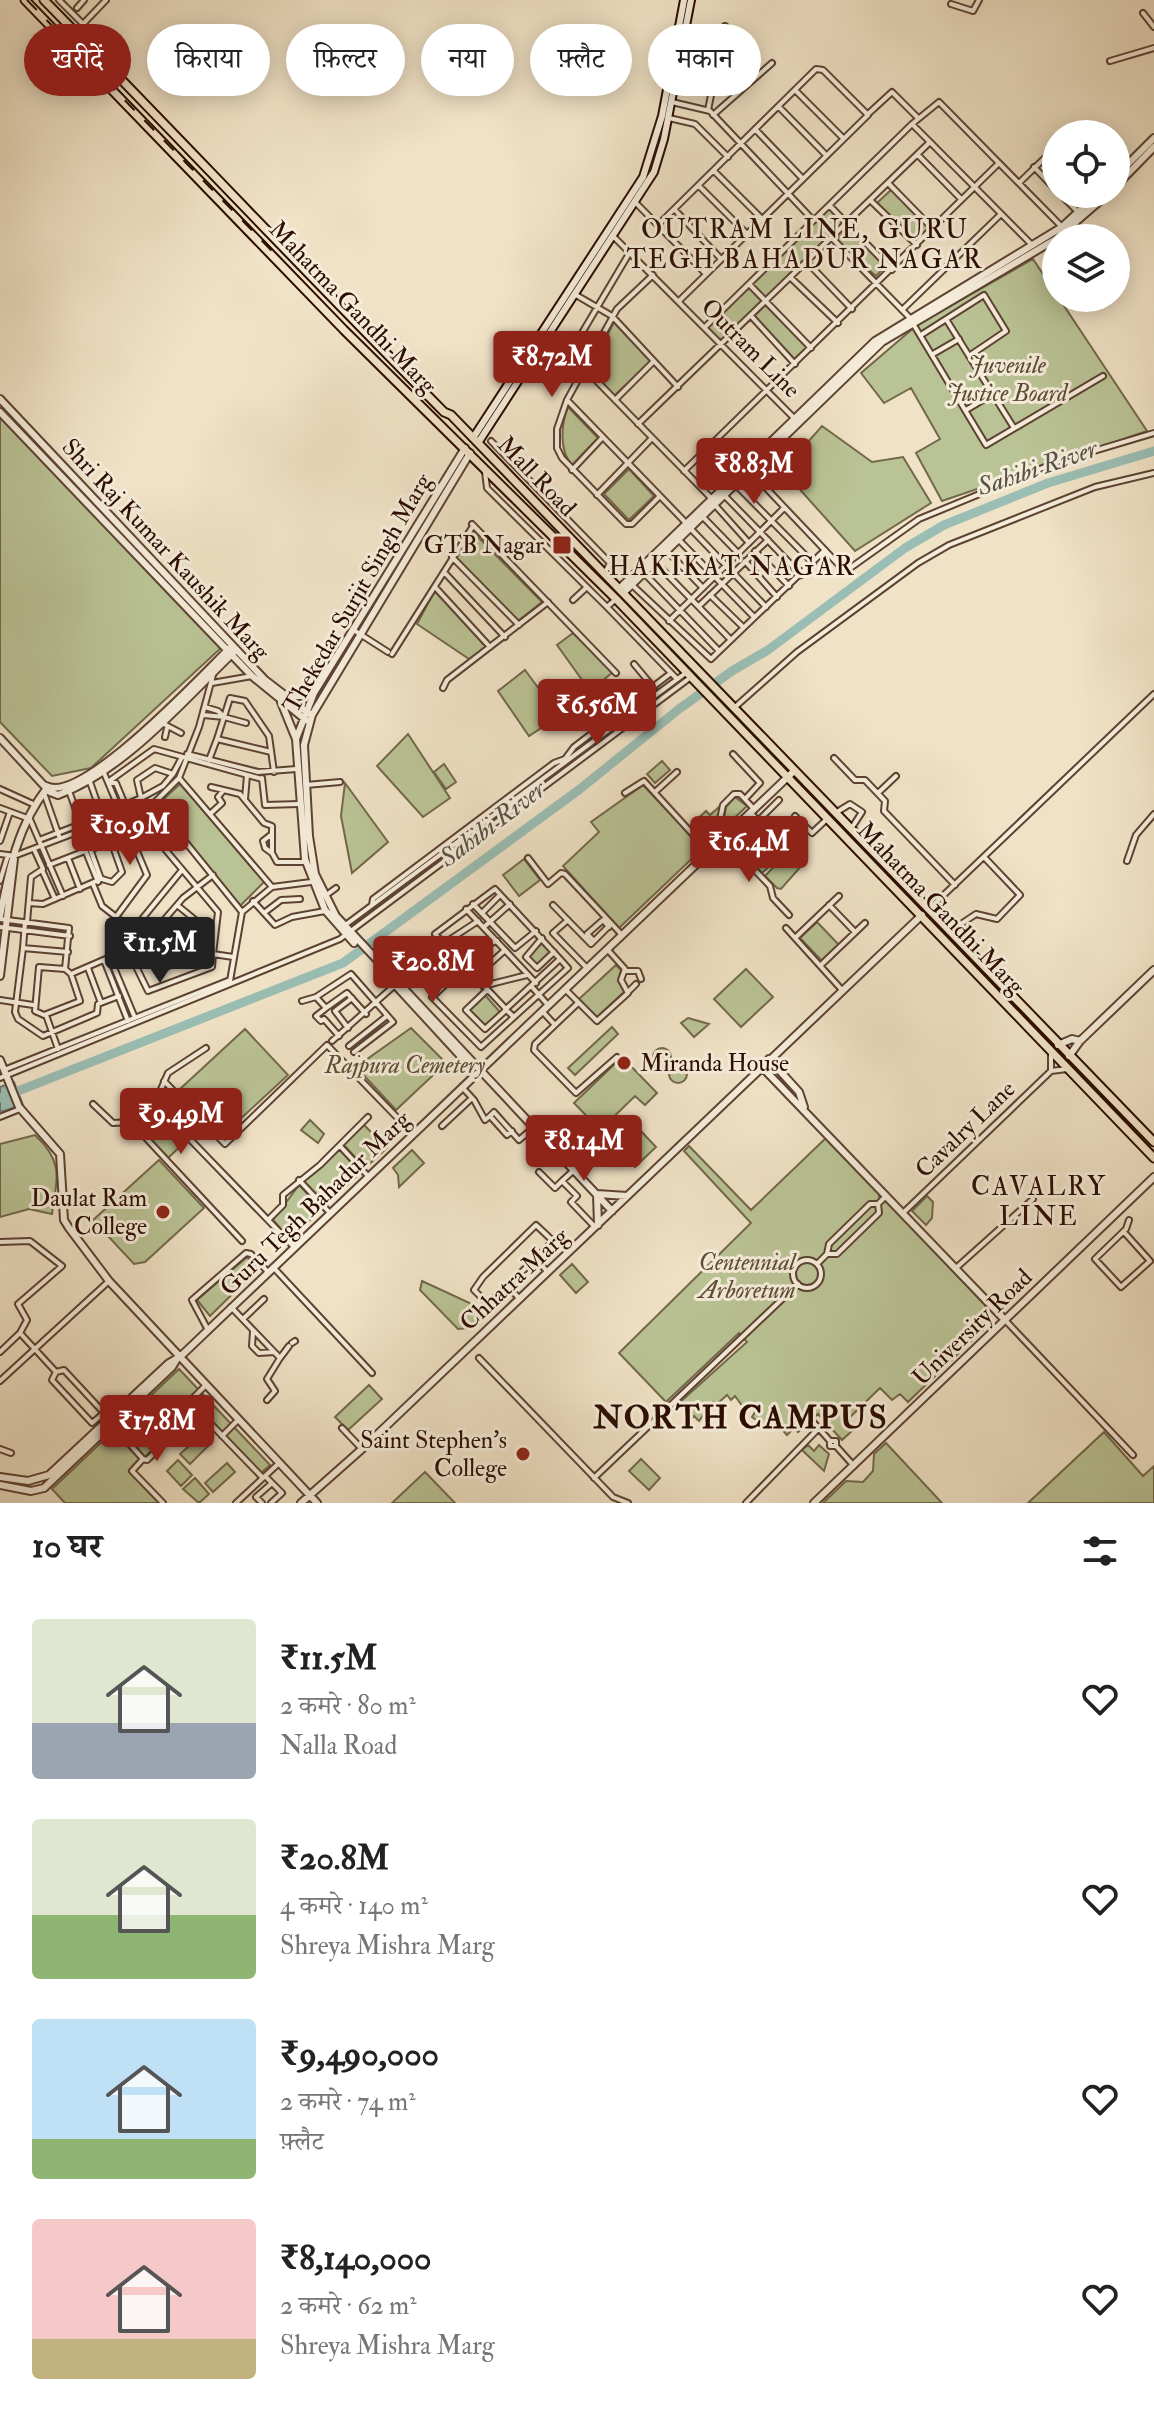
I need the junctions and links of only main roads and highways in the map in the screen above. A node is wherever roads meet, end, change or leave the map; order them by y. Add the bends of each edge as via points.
1 (25, 0) edge
2 (44, 0) edge
3 (245, 204) joint
4 (318, 283) junction
5 (309, 292) junction
6 (620, 594) junction
7 (701, 671) joint
8 (726, 697) junction
9 (718, 706) junction
10 (791, 774) junction
11 (831, 816) junction
12 (925, 913) junction
13 (997, 989) junction
14 (1154, 1142) edge
15 (1154, 1158) edge

1 - 5 main road, Mahatma Gandhi Marg
2 - 3 main road, Mahatma Gandhi Marg
3 - 4 main road, Mall Road
4 - 5 main road
4 - 6 main road, Mall Road
5 - 6 main road, Mahatma Gandhi Marg
6 - 7 main road, Mall Road
6 - 9 main road, Mahatma Gandhi Marg
7 - 8 main road, Mahatma Gandhi Marg
8 - 9 main road
8 - 10 main road, Mahatma Gandhi Marg
9 - 10 main road, Mahatma Gandhi Marg
10 - 11 main road, Mahatma Gandhi Marg
11 - 12 main road, Mahatma Gandhi Marg
11 - 12 main road, Mahatma Gandhi Marg via 850,829
12 - 13 main road, Mahatma Gandhi Marg
12 - 13 main road, Mahatma Gandhi Marg
13 - 14 main road, Mahatma Gandhi Marg
13 - 15 main road, Mahatma Gandhi Marg

